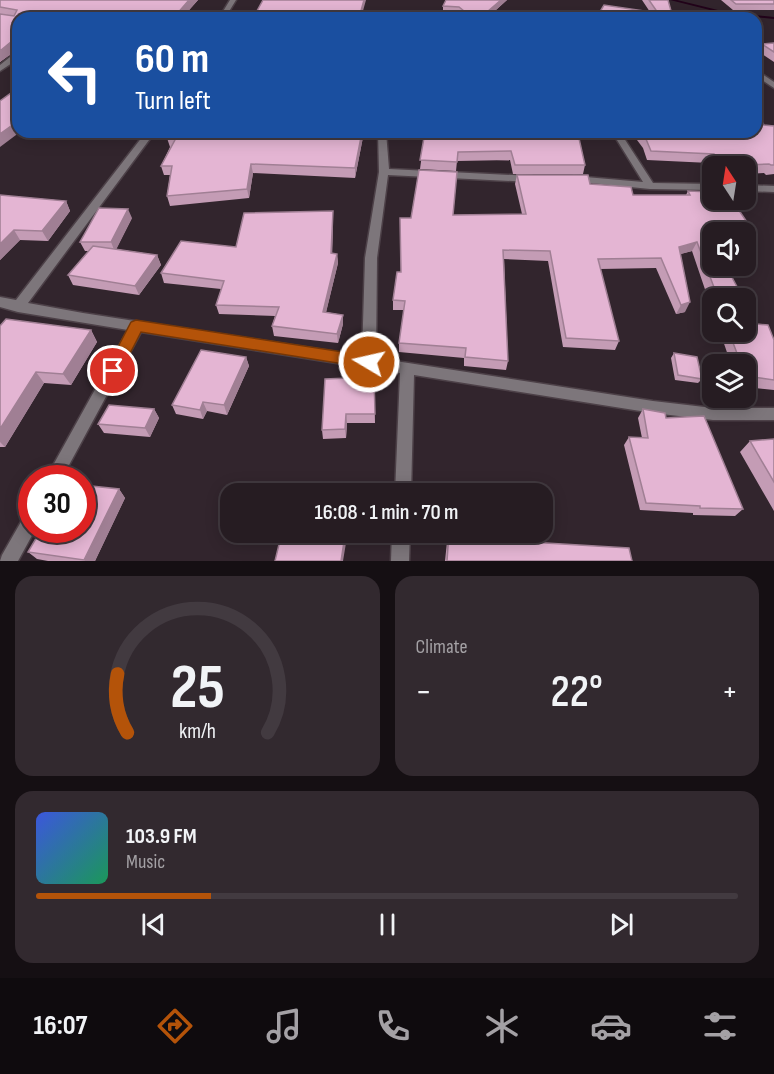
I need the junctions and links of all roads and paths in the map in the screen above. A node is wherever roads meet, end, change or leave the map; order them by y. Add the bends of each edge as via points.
1 (12, 60) edge
2 (0, 69) edge
3 (762, 77) edge
4 (774, 86) edge
5 (146, 138) edge
6 (382, 138) edge
7 (620, 138) edge
8 (384, 172) junction
9 (540, 179) edge
10 (559, 179) edge
11 (650, 186) junction
12 (702, 187) edge
13 (756, 188) edge
14 (774, 189) edge
15 (0, 302) edge
16 (18, 307) junction
17 (136, 326) junction
18 (369, 362) junction
19 (406, 368) junction
20 (774, 414) edge
21 (61, 465) edge
22 (402, 483) edge
23 (18, 543) edge
24 (401, 543) edge
25 (8, 561) edge
26 (400, 561) edge

1 - 2 street
3 - 4 street
5 - 16 street
6 - 8 street
7 - 11 street
8 - 9 street
8 - 18 street via 371,258
10 - 11 street
11 - 12 street
13 - 14 street
15 - 16 street
16 - 17 street
17 - 18 street
17 - 21 street
18 - 19 street
19 - 20 street via 652,407 713,414
19 - 22 street
23 - 25 street
24 - 26 street

